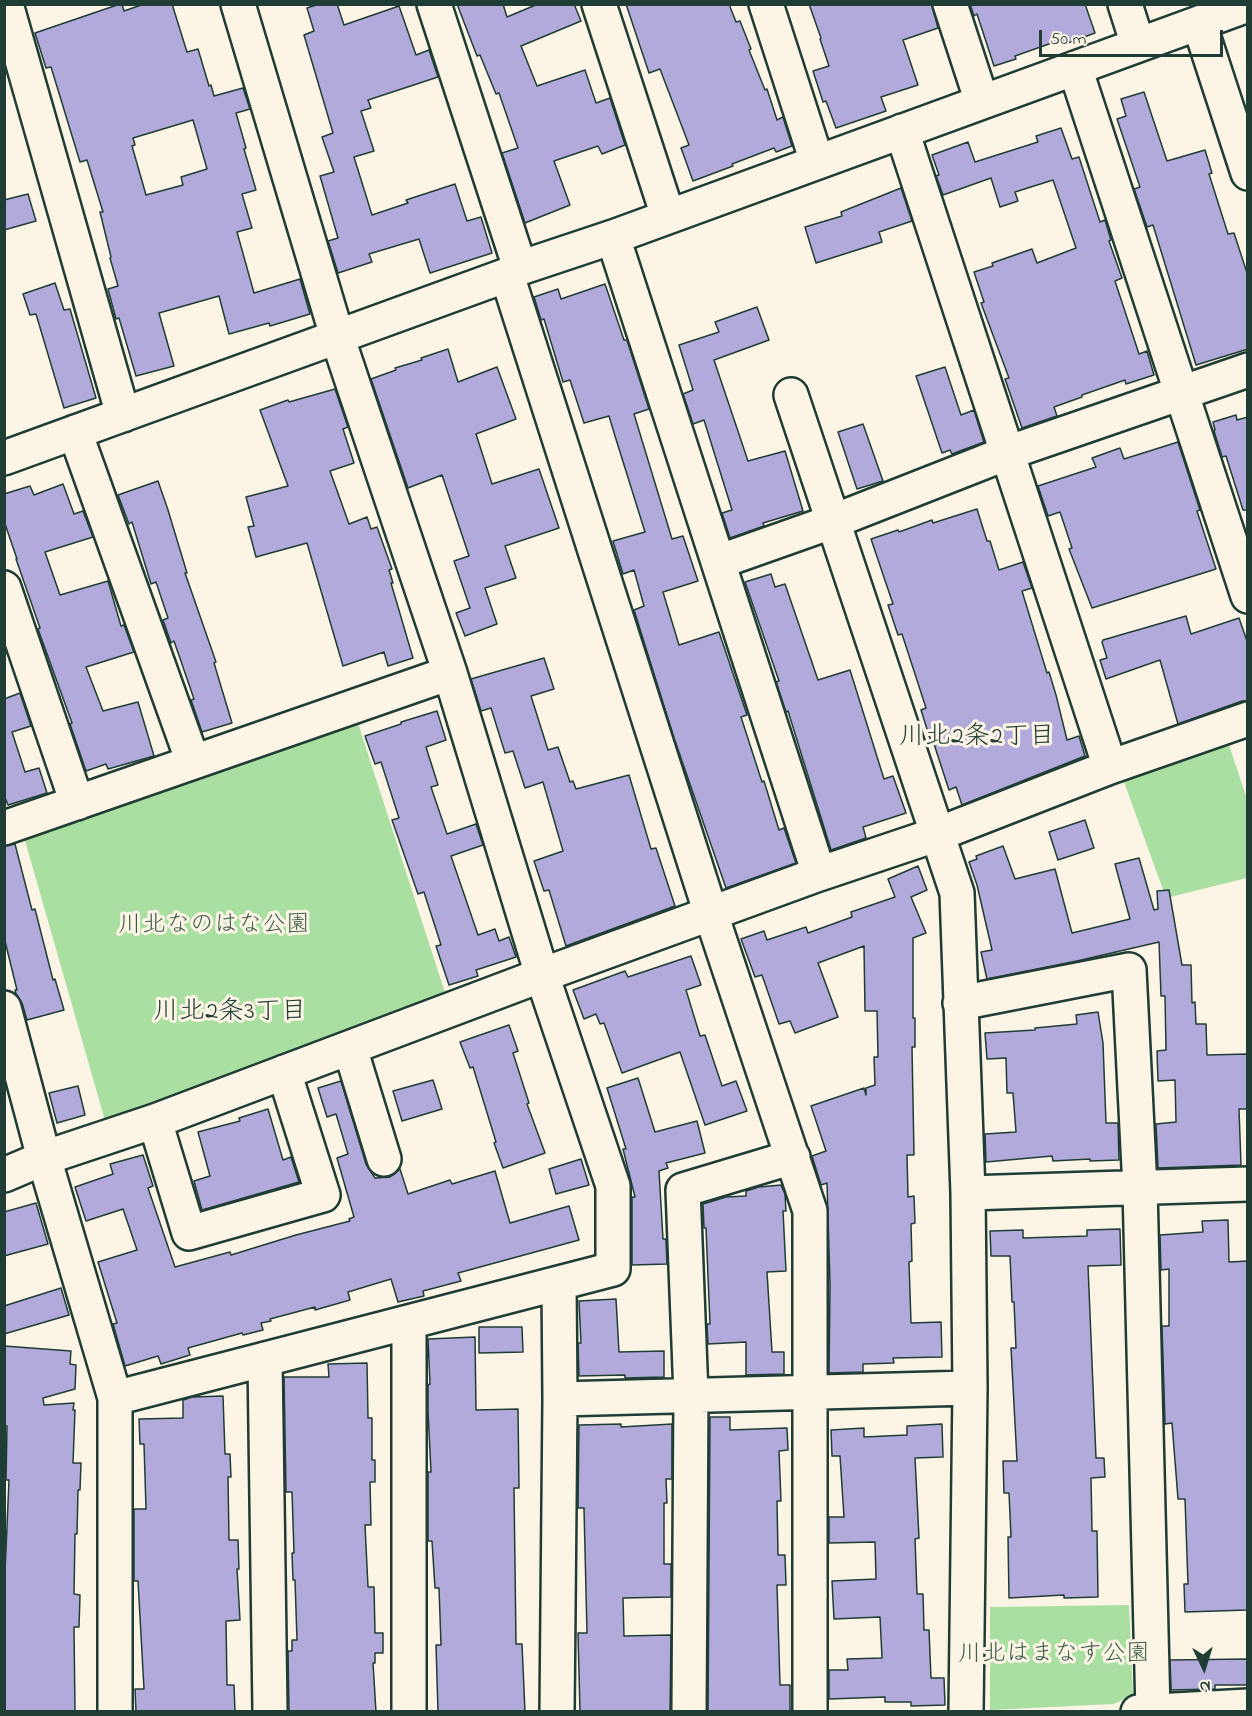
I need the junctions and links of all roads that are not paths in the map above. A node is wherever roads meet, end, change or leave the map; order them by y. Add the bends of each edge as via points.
1 (238, 4) edge
2 (434, 4) edge
3 (599, 4) edge
4 (766, 4) edge
5 (950, 4) edge
6 (1125, 4) edge
7 (1248, 5) edge
8 (9, 7) edge
9 (1199, 22) junction
10 (1138, 45) junction
11 (1075, 68) junction
12 (982, 102) junction
13 (902, 131) junction
14 (817, 162) junction
15 (1248, 173) edge
16 (668, 216) junction
17 (613, 237) junction
18 (513, 272) junction
19 (337, 336) junction
20 (1248, 370) edge
21 (1182, 393) junction
22 (791, 395) dead end
23 (123, 415) junction
24 (75, 432) junction
25 (1007, 453) junction
26 (4, 458) edge
27 (834, 521) junction
28 (718, 562) junction
29 (4, 588) edge
30 (1248, 596) edge
31 (450, 673) junction
32 (1248, 719) edge
33 (193, 762) junction
34 (1110, 767) junction
35 (77, 803) junction
36 (4, 828) edge
37 (938, 834) junction
38 (819, 874) junction
39 (711, 914) junction
40 (542, 975) junction
41 (960, 1003) junction
42 (4, 1008) edge
43 (350, 1048) junction
44 (284, 1072) junction
45 (155, 1121) junction
46 (793, 1157) junction
47 (44, 1158) junction
48 (384, 1159) dead end
49 (4, 1175) edge
50 (1248, 1184) edge
51 (1140, 1188) junction
52 (968, 1193) junction
53 (559, 1283) junction
54 (409, 1322) junction
55 (265, 1359) junction
56 (970, 1388) junction
57 (811, 1392) junction
58 (691, 1395) junction
59 (115, 1398) junction
60 (560, 1399) junction
61 (1248, 1707) edge
62 (1148, 1711) edge
63 (115, 1712) edge
64 (270, 1712) edge
65 (409, 1712) edge
66 (557, 1712) edge
67 (689, 1712) edge
68 (810, 1712) edge
69 (966, 1712) edge

1 - 19 street
2 - 18 street
3 - 16 street
4 - 14 street
5 - 12 street
6 - 10 street
7 - 9 street
8 - 23 street
9 - 10 street
9 - 15 street
10 - 11 street
11 - 12 street
11 - 21 street
12 - 13 street
13 - 14 street
13 - 25 street
14 - 16 street
16 - 17 street
17 - 18 street
17 - 28 street
18 - 19 street
18 - 39 street
19 - 23 street
19 - 31 street
20 - 21 street
21 - 25 street
21 - 30 street
22 - 27 street
23 - 24 street
24 - 26 street
24 - 33 street
25 - 27 street
25 - 34 street
27 - 28 street
27 - 37 street
28 - 38 street
29 - 35 street
31 - 33 street
31 - 40 street
32 - 34 street
33 - 35 street
34 - 37 street
35 - 36 street
37 - 38 street
37 - 41 street via 957,892
38 - 39 street
39 - 40 street
39 - 46 street
40 - 43 street
40 - 53 street via 613,1186 613,1269
41 - 51 street via 1129,970
41 - 52 street
42 - 47 street
43 - 44 street
43 - 48 street
44 - 45 street
44 - 45 street via 323,1195 189,1233
45 - 47 street
46 - 57 street via 810,1211
46 - 58 street via 683,1190
47 - 49 street
47 - 59 street
50 - 51 street
51 - 52 street
51 - 62 street
52 - 56 street
53 - 54 street
53 - 60 street
54 - 55 street
54 - 65 street
55 - 59 street
55 - 64 street
56 - 57 street
56 - 69 street
57 - 58 street
57 - 68 street
58 - 60 street
58 - 67 street
59 - 63 street
60 - 66 street
61 - 62 street

